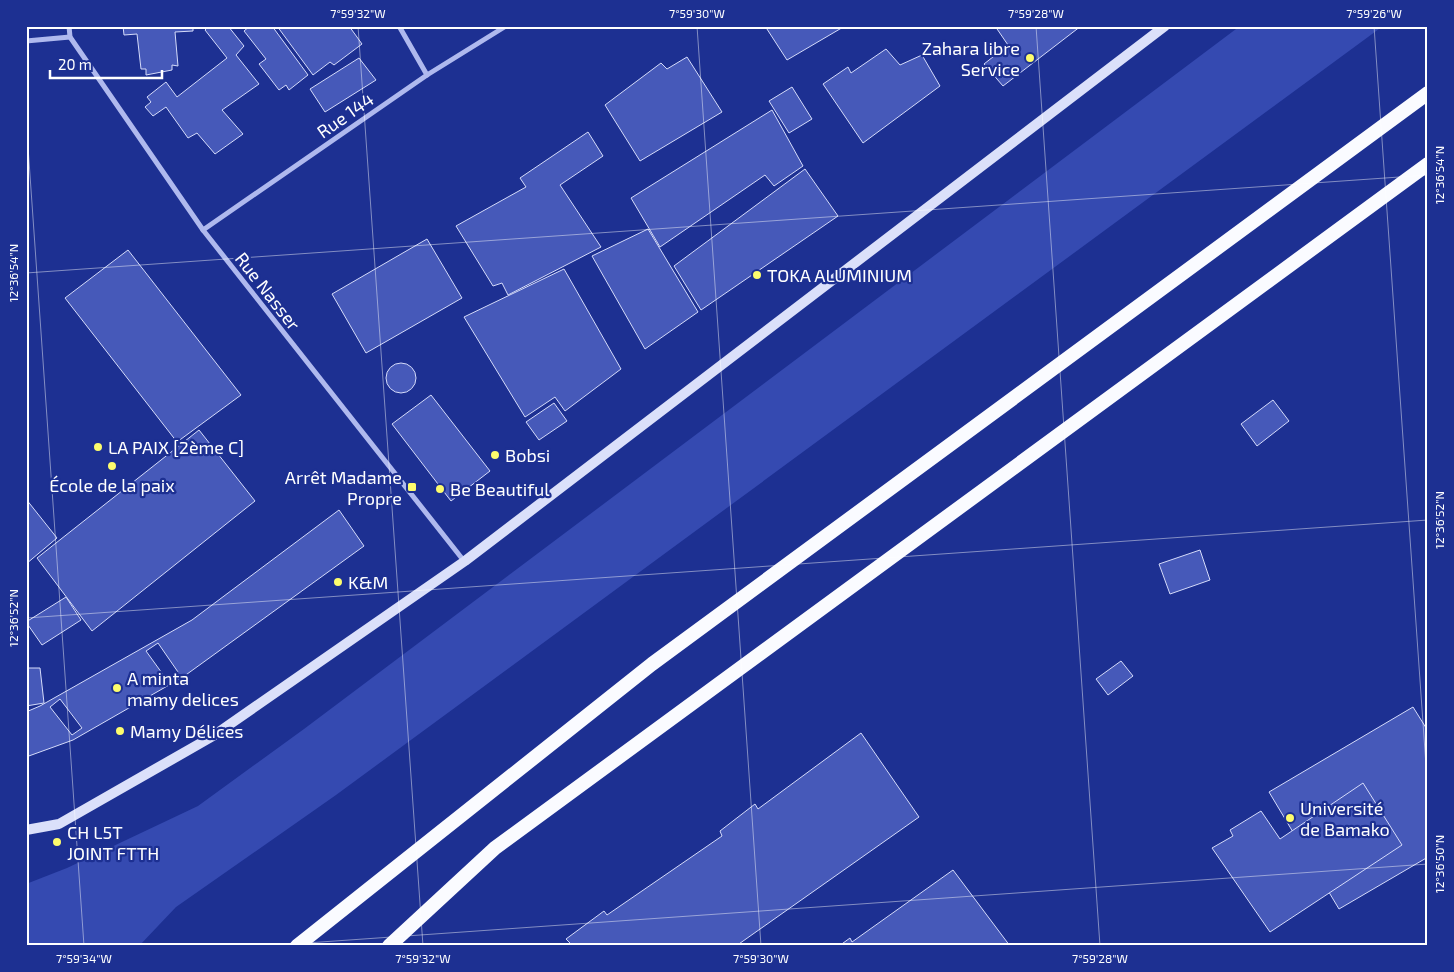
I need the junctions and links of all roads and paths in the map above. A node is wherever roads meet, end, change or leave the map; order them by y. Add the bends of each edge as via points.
1 (69, 26) edge
2 (399, 26) edge
3 (506, 26) edge
4 (1165, 26) edge
5 (70, 37) junction
6 (26, 40) edge
7 (427, 75) junction
8 (1428, 93) edge
9 (1428, 164) edge
10 (203, 230) junction
11 (465, 561) junction
12 (26, 830) edge
13 (298, 946) edge
14 (389, 946) edge

1 - 5 street, Rue Nasser
2 - 7 street
3 - 7 street, Rue 144
4 - 11 main road
5 - 6 street
5 - 10 street, Rue Nasser
7 - 10 street, Rue 144
8 - 13 highway via 652,664
9 - 14 highway via 495,848
10 - 11 street, Rue Nasser
11 - 12 main road via 213,736 59,824

